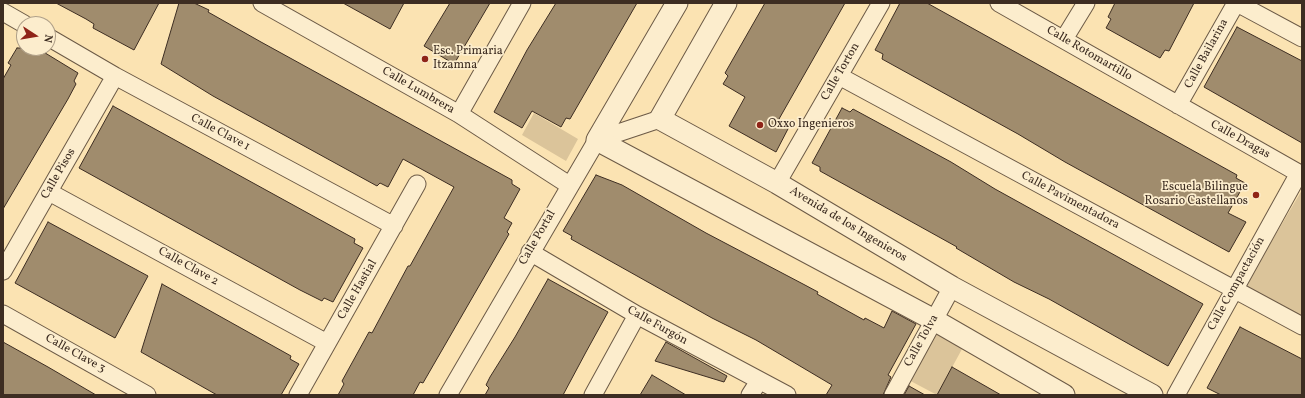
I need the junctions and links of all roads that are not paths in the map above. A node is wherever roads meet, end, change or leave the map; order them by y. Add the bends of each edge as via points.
1 (262, 3) edge
2 (522, 3) edge
3 (677, 3) edge
4 (726, 3) edge
5 (881, 3) edge
6 (999, 3) edge
7 (1086, 3) edge
8 (1236, 3) edge
9 (3, 12) edge
10 (16, 19) edge
11 (1302, 38) edge
12 (1064, 40) junction
13 (56, 43) edge
14 (115, 76) junction
15 (839, 76) junction
16 (1178, 105) junction
17 (459, 114) junction
18 (660, 119) junction
19 (597, 140) junction
20 (1300, 174) edge
21 (777, 183) junction
22 (417, 184) dead end
23 (569, 185) junction
24 (49, 192) junction
25 (394, 226) junction
26 (530, 252) junction
27 (3, 272) edge
28 (952, 287) junction
29 (1234, 290) junction
30 (3, 314) edge
31 (637, 315) junction
32 (934, 320) junction
33 (1302, 326) edge
34 (327, 343) junction
35 (755, 388) edge
36 (146, 395) edge
37 (298, 395) edge
38 (448, 395) edge
39 (593, 395) edge
40 (787, 395) edge
41 (893, 395) edge
42 (1064, 395) edge
43 (1152, 395) edge
44 (1176, 395) edge

1 - 17 street, Calle Lumbrera
2 - 17 street
3 - 19 street
4 - 18 street
5 - 15 street, Calle Torton
6 - 12 street, Calle Rotomartillo
7 - 12 street
8 - 11 street
8 - 16 street, Calle Bailarina
9 - 10 street
12 - 16 street, Calle Rotomartillo
13 - 14 street, Calle Clave 1
14 - 24 street, Calle Pisos
14 - 25 street, Calle Clave 1
15 - 21 street, Calle Torton
15 - 29 street, Calle Pavimentadora
16 - 20 street, Calle Dragas
17 - 23 street, Calle Lumbrera
18 - 19 street
18 - 21 street, Avenida de los Ingenieros
19 - 23 street, Calle Portal
19 - 32 street
20 - 29 street, Calle Compactación
21 - 28 street, Avenida de los Ingenieros
22 - 25 street, Calle Hastial
23 - 26 street, Calle Portal
24 - 27 street, Calle Pisos
24 - 34 street, Calle Clave 2
25 - 34 street, Calle Hastial
26 - 31 street, Calle Furgón
26 - 38 street, Calle Portal
28 - 32 street, Calle Tolva
28 - 43 street, Avenida de los Ingenieros
29 - 33 street, Calle Pavimentadora
29 - 44 street, Calle Compactación
30 - 36 street, Calle Clave 3
31 - 35 street, Calle Furgón
31 - 39 street
32 - 41 street, Calle Tolva
32 - 42 street
34 - 37 street, Calle Hastial
35 - 40 street, Calle Furgón

